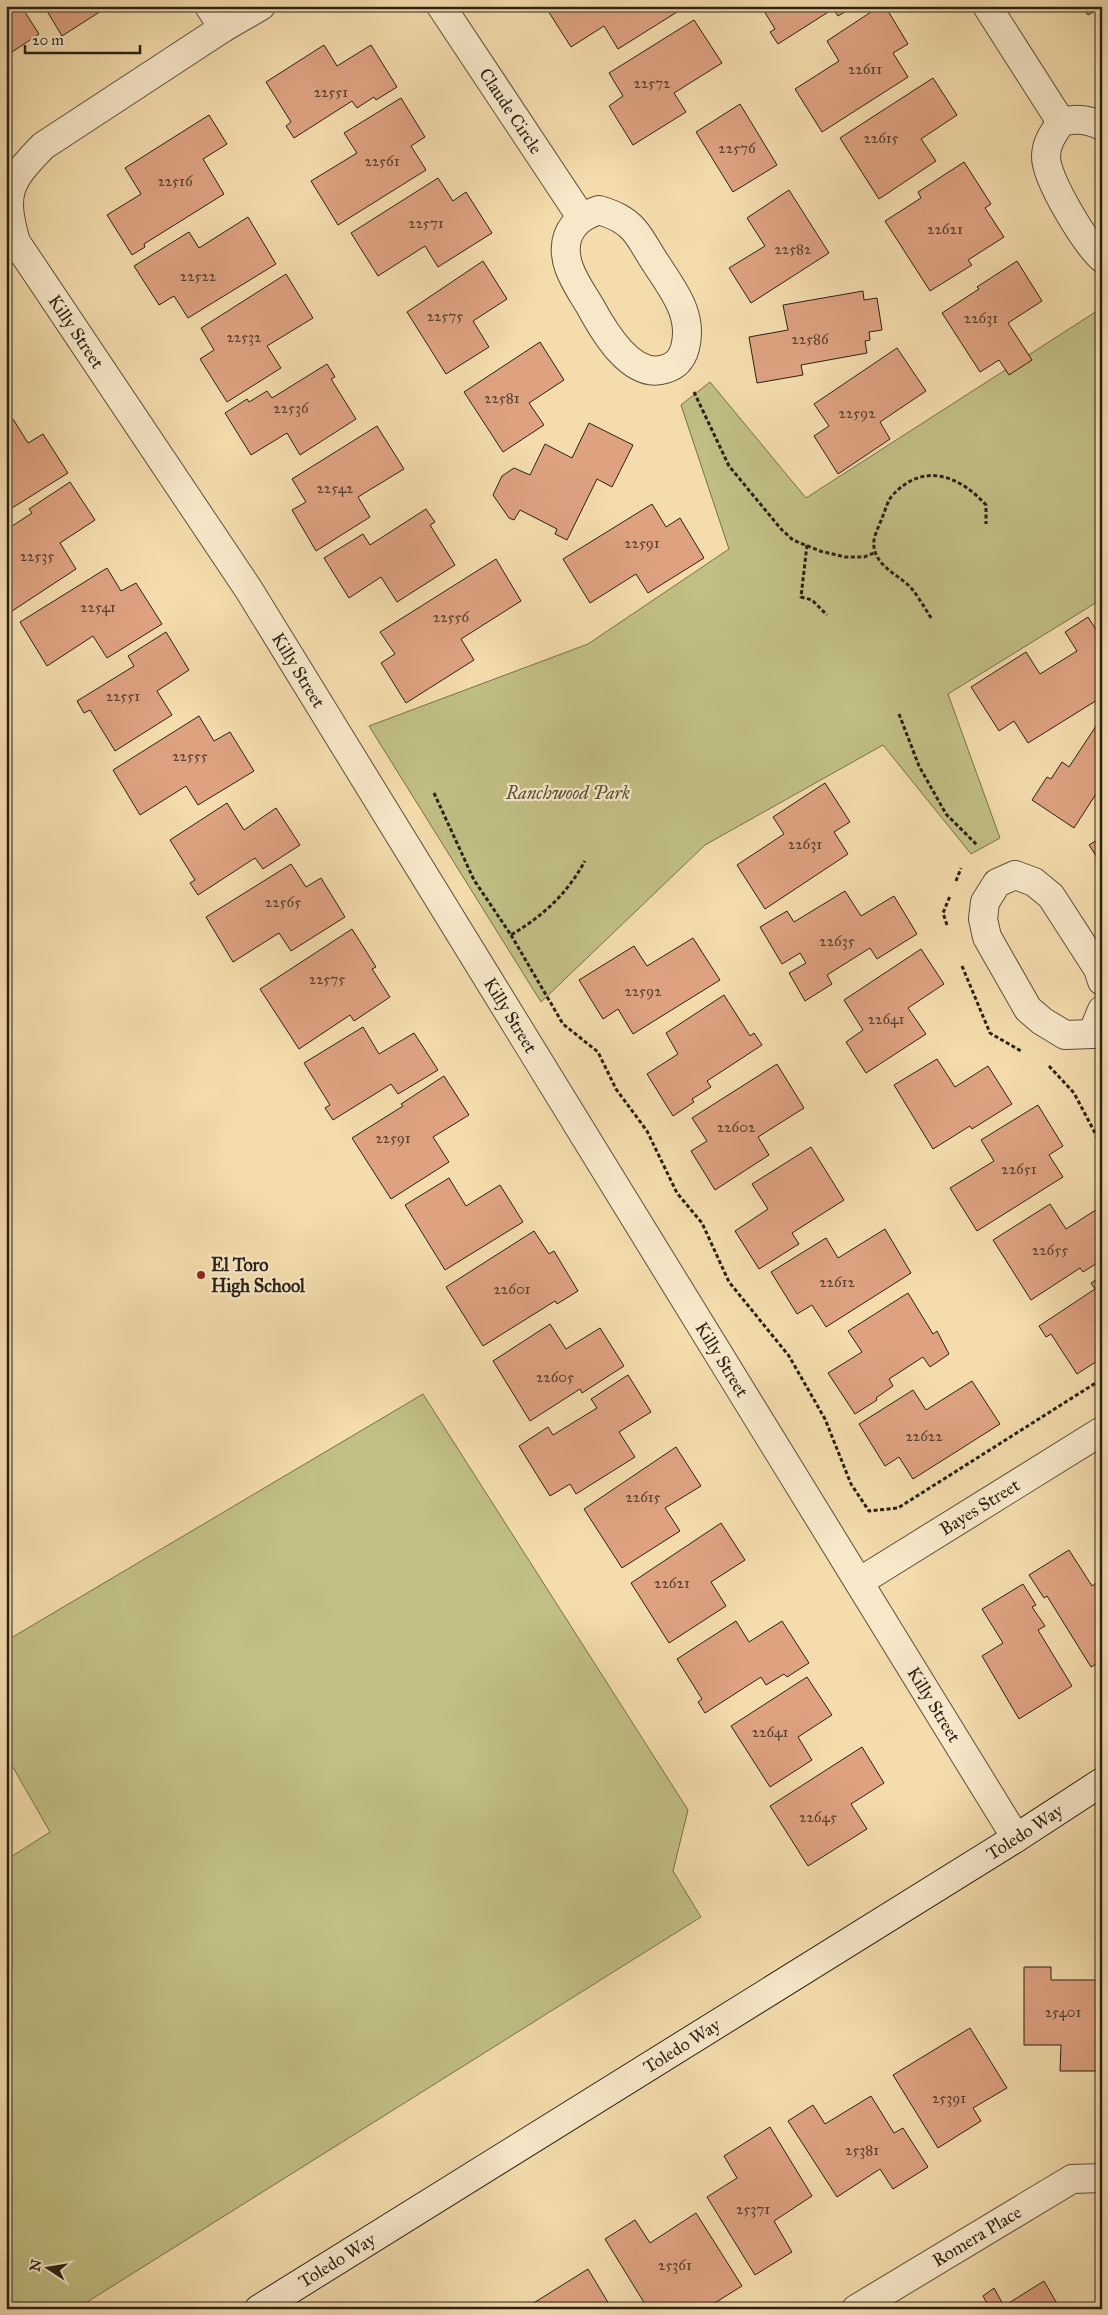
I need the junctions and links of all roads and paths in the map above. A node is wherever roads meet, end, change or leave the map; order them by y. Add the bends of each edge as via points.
1 (261, 6) edge
2 (440, 6) edge
3 (987, 6) edge
4 (216, 17) edge
5 (1061, 122) junction
6 (1102, 126) edge
7 (581, 217) junction
8 (1102, 258) edge
9 (693, 389) dead end
10 (986, 524) dead end
11 (807, 545) junction
12 (876, 552) junction
13 (827, 615) dead end
14 (931, 618) dead end
15 (899, 714) dead end
16 (434, 793) dead end
17 (977, 845) dead end
18 (585, 861) dead end
19 (511, 935) junction
20 (1102, 982) edge
21 (1098, 1031) edge
22 (1102, 1379) edge
23 (1102, 1431) edge
24 (859, 1582) junction
25 (1102, 1782) edge
26 (1016, 1838) junction
27 (1102, 2178) edge
28 (259, 2309) edge
29 (856, 2309) edge

1 - 4 street
2 - 7 street, Claude Circle
3 - 5 street
4 - 24 street, Killy Street via 43,146 19,171 8,203 16,242 249,590
5 - 6 street via 1084,120
5 - 8 street via 1048,142 1046,158 1050,177 1091,248
7 - 7 street via 568,236 566,253 570,271 611,342 635,364 648,370 674,366 683,355 686,342 687,321 681,303 634,230 617,216 598,210
9 - 11 path via 729,466 781,529 793,540
10 - 12 path via 986,506 973,491 958,481 924,476 906,483 890,498 878,527
11 - 12 path via 820,552 845,557 864,557
11 - 13 path via 801,598 812,600
12 - 14 path via 881,562 911,588
15 - 17 path via 919,766 946,814
16 - 19 path via 466,864
18 - 19 path via 572,884 542,915
19 - 22 path via 563,1024 598,1052 616,1089 647,1131 677,1193 702,1223 729,1282 789,1356 825,1420 851,1484 869,1511 898,1508
20 - 21 street via 1098,969 1051,896 1034,882 1015,875 998,883 985,902 986,937 1028,1009 1065,1035
23 - 24 street, Bayes Street
24 - 26 street, Killy Street
25 - 26 street, Toledo Way
26 - 28 street, Toledo Way
27 - 29 street, Romera Place via 1072,2179

